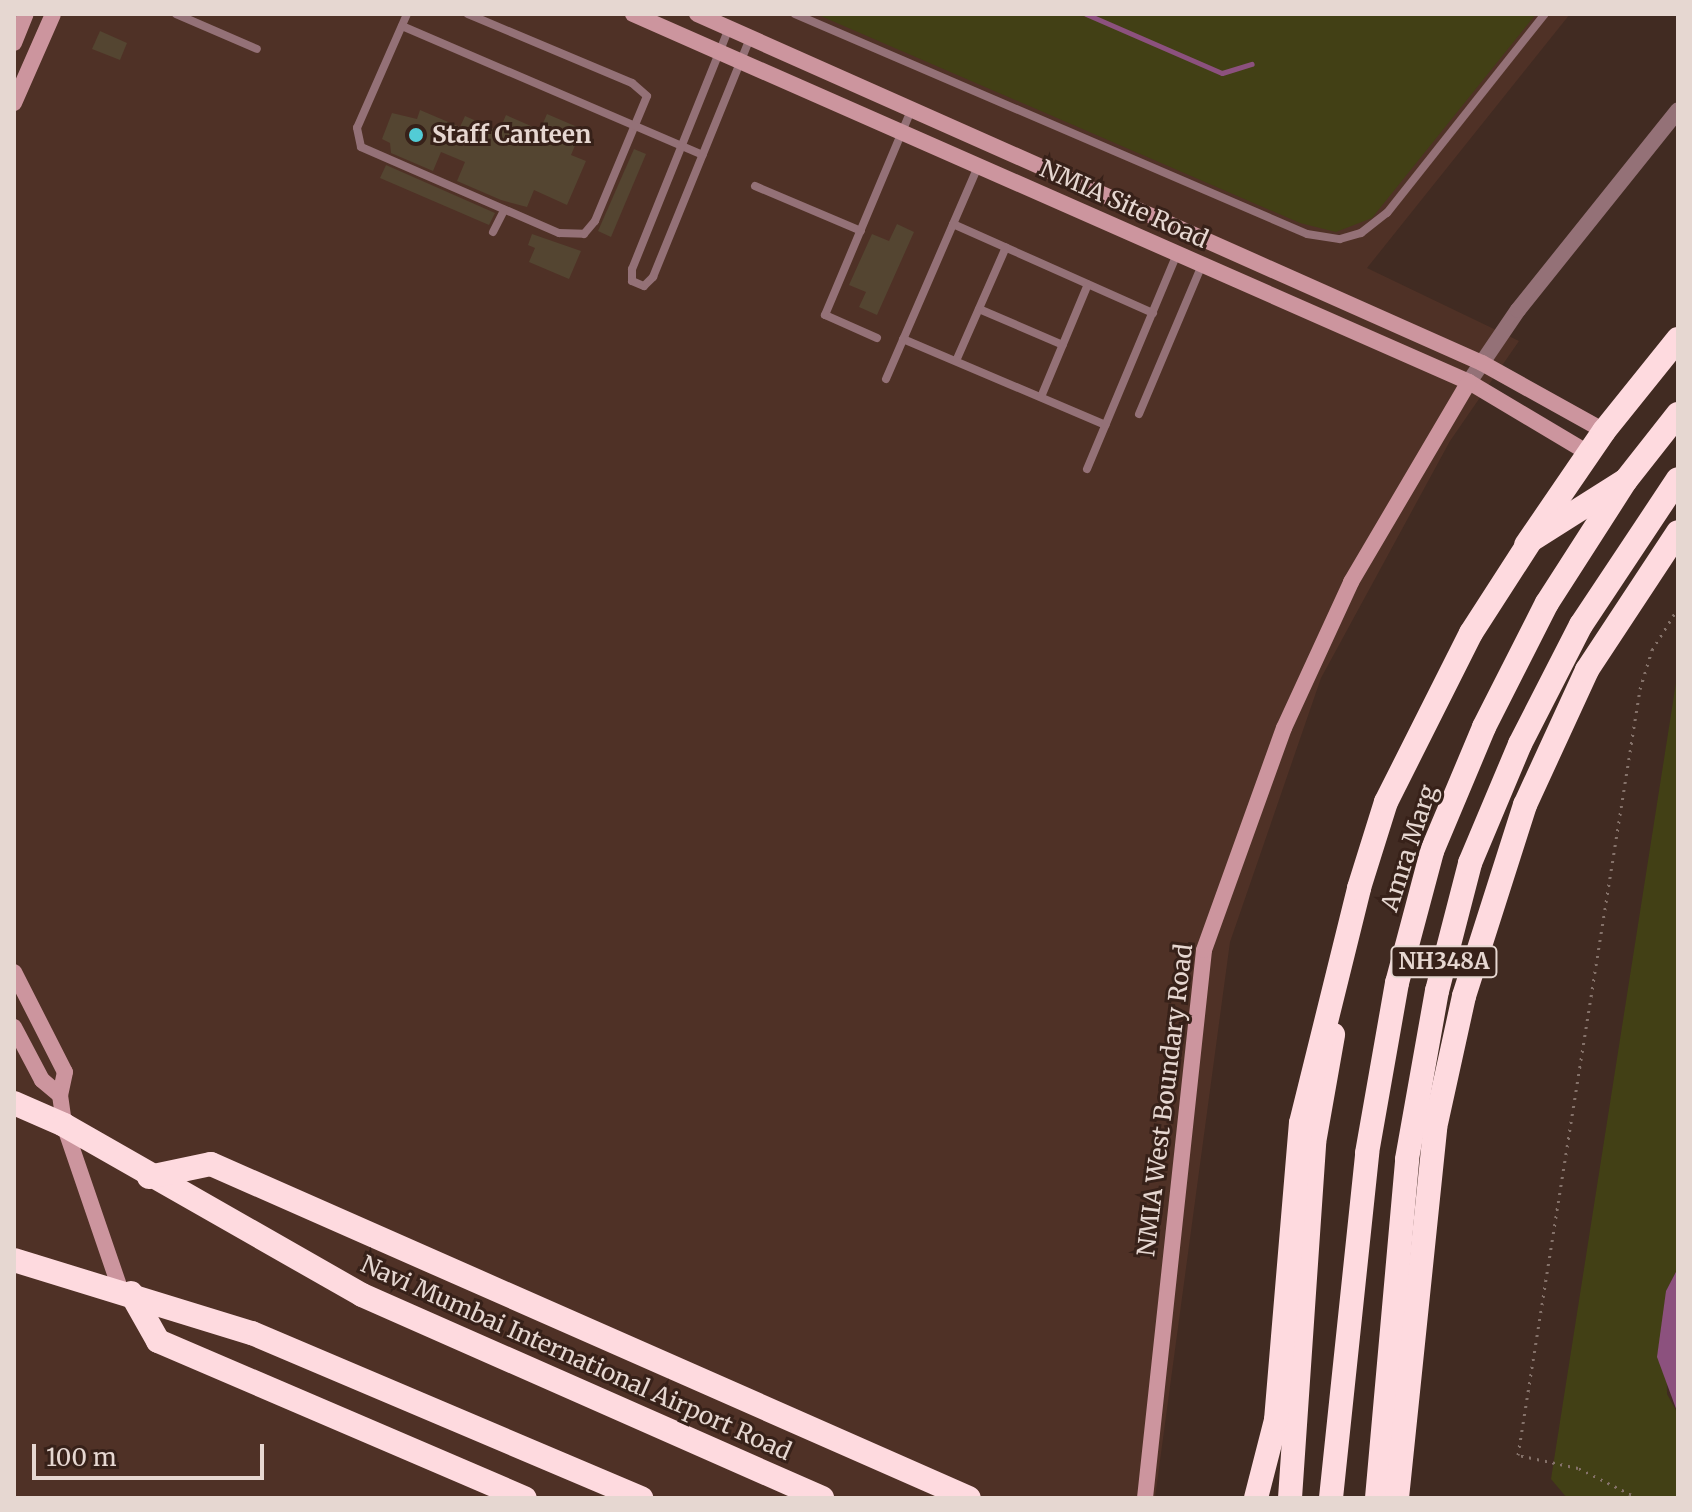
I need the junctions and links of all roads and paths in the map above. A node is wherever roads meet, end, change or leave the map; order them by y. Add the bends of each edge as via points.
1 (26, 14) edge
2 (53, 14) edge
3 (176, 14) edge
4 (407, 14) edge
5 (468, 14) edge
6 (633, 14) edge
7 (697, 14) edge
8 (795, 14) edge
9 (1545, 14) edge
10 (402, 26) junction
11 (729, 28) junction
12 (750, 37) junction
13 (14, 43) edge
14 (257, 49) dead end
15 (722, 53) junction
16 (741, 61) junction
17 (18, 81) edge
18 (14, 103) edge
19 (911, 110) junction
20 (1678, 110) edge
21 (636, 129) junction
22 (902, 132) junction
23 (683, 147) junction
24 (703, 155) junction
25 (978, 165) junction
26 (755, 186) dead end
27 (504, 210) junction
28 (953, 224) junction
29 (861, 231) junction
30 (493, 232) dead end
31 (1006, 247) junction
32 (1177, 253) junction
33 (1202, 264) junction
34 (1088, 284) junction
35 (979, 309) junction
36 (1153, 313) junction
37 (877, 338) dead end
38 (903, 339) junction
39 (1678, 339) edge
40 (1063, 345) junction
41 (956, 361) junction
42 (1482, 363) junction
43 (886, 379) dead end
44 (1469, 382) junction
45 (1041, 397) junction
46 (1139, 414) dead end
47 (1678, 414) edge
48 (1106, 425) junction
49 (1604, 431) junction
50 (1588, 453) junction
51 (1087, 469) dead end
52 (1678, 479) edge
53 (1626, 480) junction
54 (1678, 532) edge
55 (1678, 608) edge
56 (14, 972) edge
57 (14, 1027) edge
58 (60, 1095) junction
59 (14, 1103) edge
60 (64, 1125) junction
61 (149, 1177) junction
62 (14, 1260) edge
63 (40, 1267) junction
64 (14, 1275) edge
65 (126, 1291) junction
66 (525, 1498) edge
67 (641, 1498) edge
68 (822, 1498) edge
69 (969, 1498) edge
70 (1145, 1498) edge
71 (1256, 1498) edge
72 (1290, 1498) edge
73 (1331, 1498) edge
74 (1377, 1498) edge
75 (1397, 1498) edge
76 (1638, 1498) edge

1 - 13 street
2 - 17 street
3 - 14 lane
4 - 10 lane
5 - 21 lane via 640,88 648,99
6 - 15 street, NMIA Site Road
7 - 11 street
8 - 9 lane via 1307,234 1340,239 1361,233 1387,213
10 - 21 lane
10 - 27 lane via 357,128 357,141 367,151
11 - 12 street
11 - 15 lane
12 - 16 lane
12 - 19 street
15 - 16 street, NMIA Site Road
15 - 23 lane
16 - 22 street, NMIA Site Road
16 - 24 lane
17 - 18 street
19 - 22 lane
19 - 42 street
20 - 42 street
21 - 23 lane
21 - 27 lane via 595,221 584,234 569,236
22 - 25 street, NMIA Site Road
22 - 29 lane
23 - 24 lane
23 - 24 lane via 632,269 632,281 644,286 653,277
25 - 28 lane
25 - 32 street, NMIA Site Road
26 - 29 lane
27 - 30 lane
28 - 31 lane
28 - 38 lane
29 - 37 lane via 825,315
31 - 34 lane
31 - 35 lane
32 - 33 street, NMIA Site Road
32 - 36 lane
33 - 44 street, NMIA Site Road
33 - 46 lane
34 - 36 lane
34 - 40 lane
35 - 40 lane
35 - 41 lane
36 - 48 lane
38 - 41 lane
38 - 43 lane
39 - 49 highway
40 - 45 lane
41 - 45 lane
42 - 44 street
42 - 49 street
44 - 50 street, NMIA Site Road
44 - 70 street, NMIA West Boundary Road via 1351,582 1284,728 1204,950
45 - 48 lane
47 - 53 highway, Amra Marg / NH348A
48 - 51 lane
49 - 50 highway
50 - 72 highway via 1533,533 1390,783 1344,974 1314,1143
52 - 74 highway, NH348A via 1581,625 1520,744 1470,863 1437,991 1407,1159
53 - 71 highway, bridge via 1531,540 1471,633 1386,802 1355,903 1301,1123 1276,1420
53 - 73 highway, Amra Marg / NH348A via 1547,603 1484,727 1432,851 1397,983 1367,1153
54 - 75 highway via 1587,670 1525,805 1464,996 1435,1128
55 - 76 path via 1652,650 1640,689 1518,1455 1578,1468
56 - 58 street via 65,1072
57 - 58 street via 42,1080
58 - 60 street
59 - 60 highway, Navi Mumbai International Airport Road
60 - 61 highway, Navi Mumbai International Airport Road
60 - 65 street
61 - 68 highway, Navi Mumbai International Airport Road via 362,1295
61 - 69 highway via 211,1164
62 - 63 highway
63 - 64 street
63 - 65 highway
65 - 66 highway via 158,1341
65 - 67 highway via 252,1333

